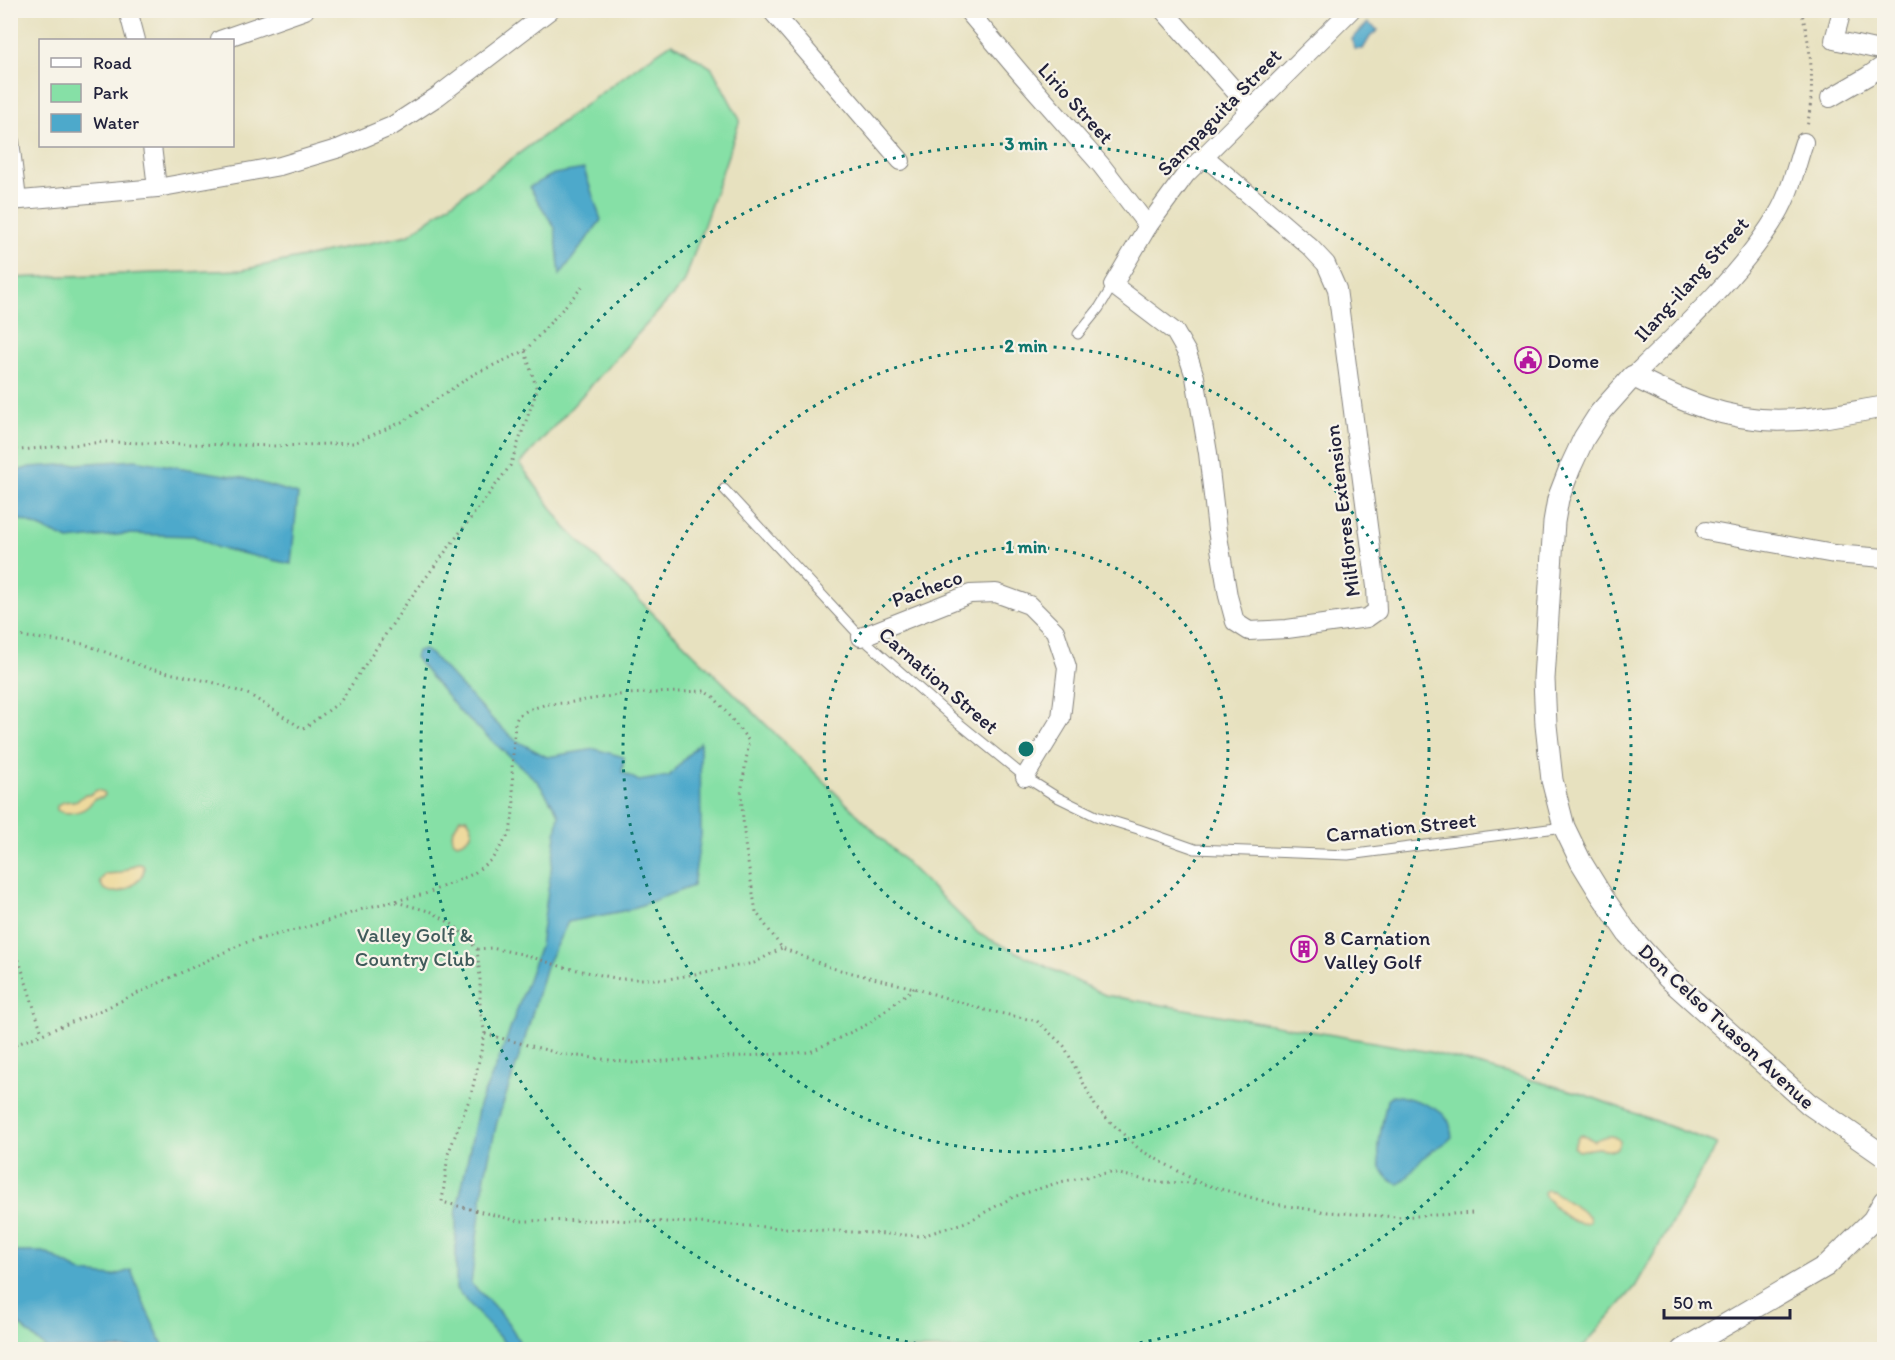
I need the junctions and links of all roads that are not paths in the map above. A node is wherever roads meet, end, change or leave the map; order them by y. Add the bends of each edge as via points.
1 (128, 10) edge
2 (550, 10) edge
3 (771, 10) edge
4 (967, 10) edge
5 (1163, 10) edge
6 (1842, 10) edge
7 (301, 11) edge
8 (1342, 14) edge
9 (136, 39) edge
10 (223, 39) edge
11 (1884, 51) edge
12 (1884, 64) edge
13 (1830, 98) dead end
14 (1251, 108) junction
15 (10, 141) edge
16 (1804, 142) road end
17 (152, 147) edge
18 (1205, 157) junction
19 (901, 161) dead end
20 (157, 188) junction
21 (14, 201) edge
22 (1149, 226) junction
23 (1113, 285) junction
24 (1078, 334) dead end
25 (1633, 376) junction
26 (1884, 407) edge
27 (724, 489) dead end
28 (1706, 531) dead end
29 (1884, 558) edge
30 (861, 637) junction
31 (1025, 777) junction
32 (1564, 827) junction
33 (1884, 1156) edge
34 (1884, 1201) edge
35 (1682, 1350) edge

1 - 9 street
2 - 20 street via 438,96 392,126 340,148 280,166
3 - 19 street
4 - 22 street, Lirio Street
5 - 14 street
6 - 11 street via 1834,40
7 - 10 street
8 - 14 street, Sampaguita Street
12 - 13 street
14 - 18 street, Sampaguita Street
15 - 21 street
16 - 25 street, Ilang-ilang Street via 1778,214 1755,247
17 - 20 street
18 - 22 street, Sampaguita Street via 1186,174
18 - 23 street, Milflores Extension via 1310,247 1326,264 1337,289 1377,611 1366,618 1287,629 1249,631 1235,622 1192,369 1175,332
20 - 21 street
22 - 23 street, Sampaguita Street
23 - 24 lane
25 - 26 street via 1711,411 1745,419 1785,420
25 - 32 street, Don Celso Tuason Avenue via 1584,438 1558,499 1554,522 1544,679 1552,780
27 - 30 lane, Carnation Street
28 - 29 street via 1834,554
30 - 31 lane, Carnation Street
30 - 31 street, Pacheco via 970,594 996,593 1029,605 1055,631 1067,667 1061,718
31 - 32 lane, Carnation Street via 1096,816 1195,849 1348,855
32 - 33 street, Don Celso Tuason Avenue via 1581,862 1628,934 1668,978 1809,1104
34 - 35 street via 1874,1220 1826,1266

